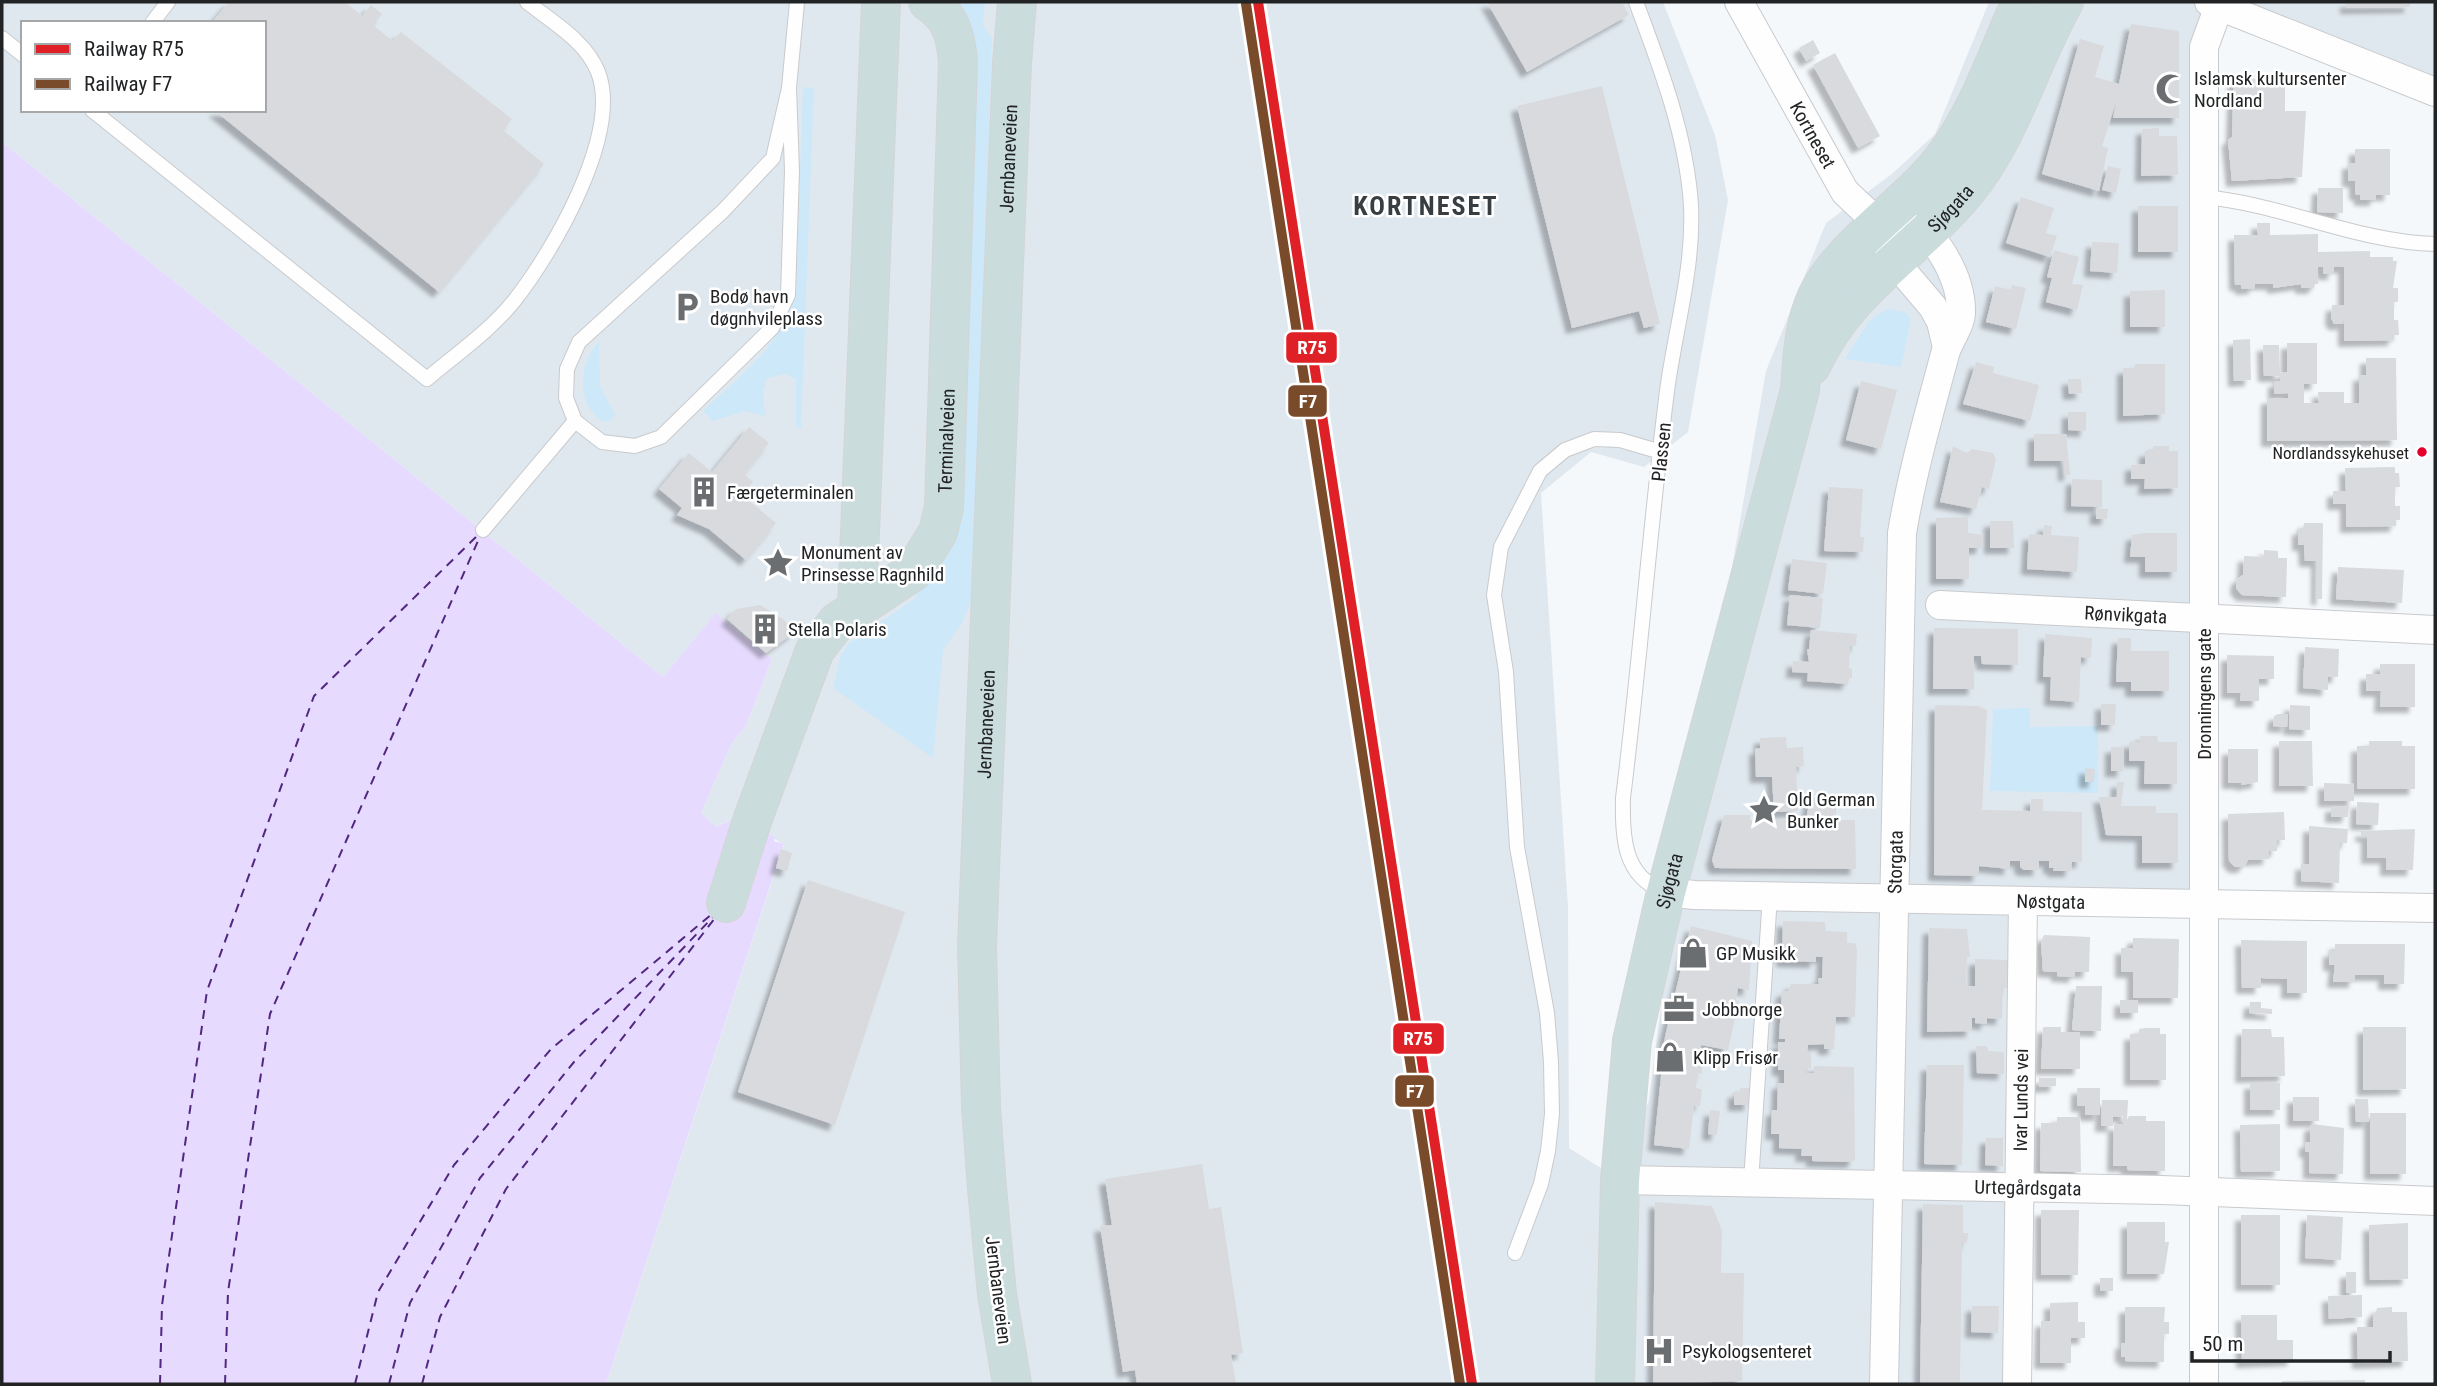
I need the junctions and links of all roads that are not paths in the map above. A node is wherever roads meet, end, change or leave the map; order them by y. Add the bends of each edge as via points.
1 (168, 2) edge
2 (527, 2) edge
3 (797, 2) edge
4 (881, 2) edge
5 (1005, 2) edge
6 (1017, 2) edge
7 (1636, 2) edge
8 (1739, 2) edge
9 (2021, 2) edge
10 (2064, 2) edge
11 (2215, 3) edge
12 (931, 4) edge
13 (154, 21) edge
14 (2, 38) edge
15 (21, 53) edge
16 (1012, 63) junction
17 (789, 88) junction
18 (2435, 92) edge
19 (94, 112) edge
20 (2204, 197) junction
21 (1878, 223) junction
22 (1926, 231) junction
23 (2435, 244) edge
24 (1894, 261) junction
25 (1947, 347) junction
26 (1800, 390) junction
27 (575, 421) junction
28 (1661, 452) junction
29 (482, 530) dead end
30 (1940, 605) dead end
31 (857, 608) junction
32 (2203, 619) junction
33 (2435, 630) edge
34 (1666, 892) junction
35 (1770, 896) junction
36 (1894, 898) junction
37 (2023, 901) junction
38 (726, 903) dead end
39 (2205, 905) junction
40 (2435, 908) edge
41 (1620, 1180) junction
42 (1751, 1182) junction
43 (1888, 1185) junction
44 (2020, 1188) junction
45 (2204, 1191) junction
46 (2435, 1201) edge
47 (1515, 1253) dead end
48 (1012, 1384) edge
49 (1615, 1384) edge
50 (1884, 1384) edge
51 (2017, 1384) edge
52 (2204, 1384) edge

1 - 13 lane
2 - 19 lane via 583,47 599,73 603,114 593,162 561,229 513,302 427,379
3 - 17 lane
4 - 31 highway
5 - 16 highway, Jernbaneveien
6 - 16 highway, Jernbaneveien
7 - 28 lane, Plassen via 1667,90 1691,208
8 - 21 street, Kortneset via 1845,192
9 - 21 highway, Sjøgata via 1948,153 1909,199
10 - 22 highway, Sjøgata via 1987,162
11 - 18 street
11 - 20 street, Dronningens gate via 2204,47
12 - 31 highway, Terminalveien via 951,25 958,62 944,507 938,532 914,571
14 - 15 lane
16 - 48 highway, Jernbaneveien via 977,946 987,1188
17 - 27 lane via 773,158 723,211 579,342 567,369 566,398
17 - 27 lane via 788,295 772,328 661,437 635,446 615,446
20 - 23 lane via 2292,213 2341,229
20 - 32 street, Dronningens gate
21 - 22 street
21 - 24 street, Kortneset
21 - 26 highway, Sjøgata via 1830,276 1814,303 1805,332
22 - 24 highway, Sjøgata
22 - 25 street, Storgata via 1948,264 1959,298 1961,316
24 - 25 street, Kortneset via 1933,307
24 - 26 highway, Sjøgata via 1844,309 1824,338
25 - 36 street, Storgata via 1909,488 1902,533
26 - 34 highway, Sjøgata
27 - 29 lane
28 - 34 lane, Plassen via 1623,826 1633,868 1653,887
28 - 47 lane via 1620,440 1594,439 1565,450 1540,471 1501,547 1494,595 1506,672 1517,847 1548,1013 1552,1088 1541,1184
30 - 32 street, Rønvikgata
31 - 38 highway, Terminalveien via 831,628 815,650
32 - 33 street, Rønvikgata
32 - 39 street, Dronningens gate
34 - 35 street, Nøstgata
34 - 41 highway, Sjøgata via 1632,1041
35 - 36 street, Nøstgata
35 - 42 lane
36 - 37 street, Nøstgata
36 - 43 street, Storgata
37 - 39 street, Nøstgata
37 - 44 street, Ivar Lunds vei
39 - 40 street, Nøstgata
39 - 45 street, Dronningens gate
41 - 42 street, Urtegårdsgata
41 - 49 highway, Sjøgata
42 - 43 street, Urtegårdsgata
43 - 44 street, Urtegårdsgata
43 - 50 street, Storgata
44 - 45 street, Urtegårdsgata
44 - 51 street, Ivar Lunds vei
45 - 46 street, Urtegårdsgata
45 - 52 street, Dronningens gate

